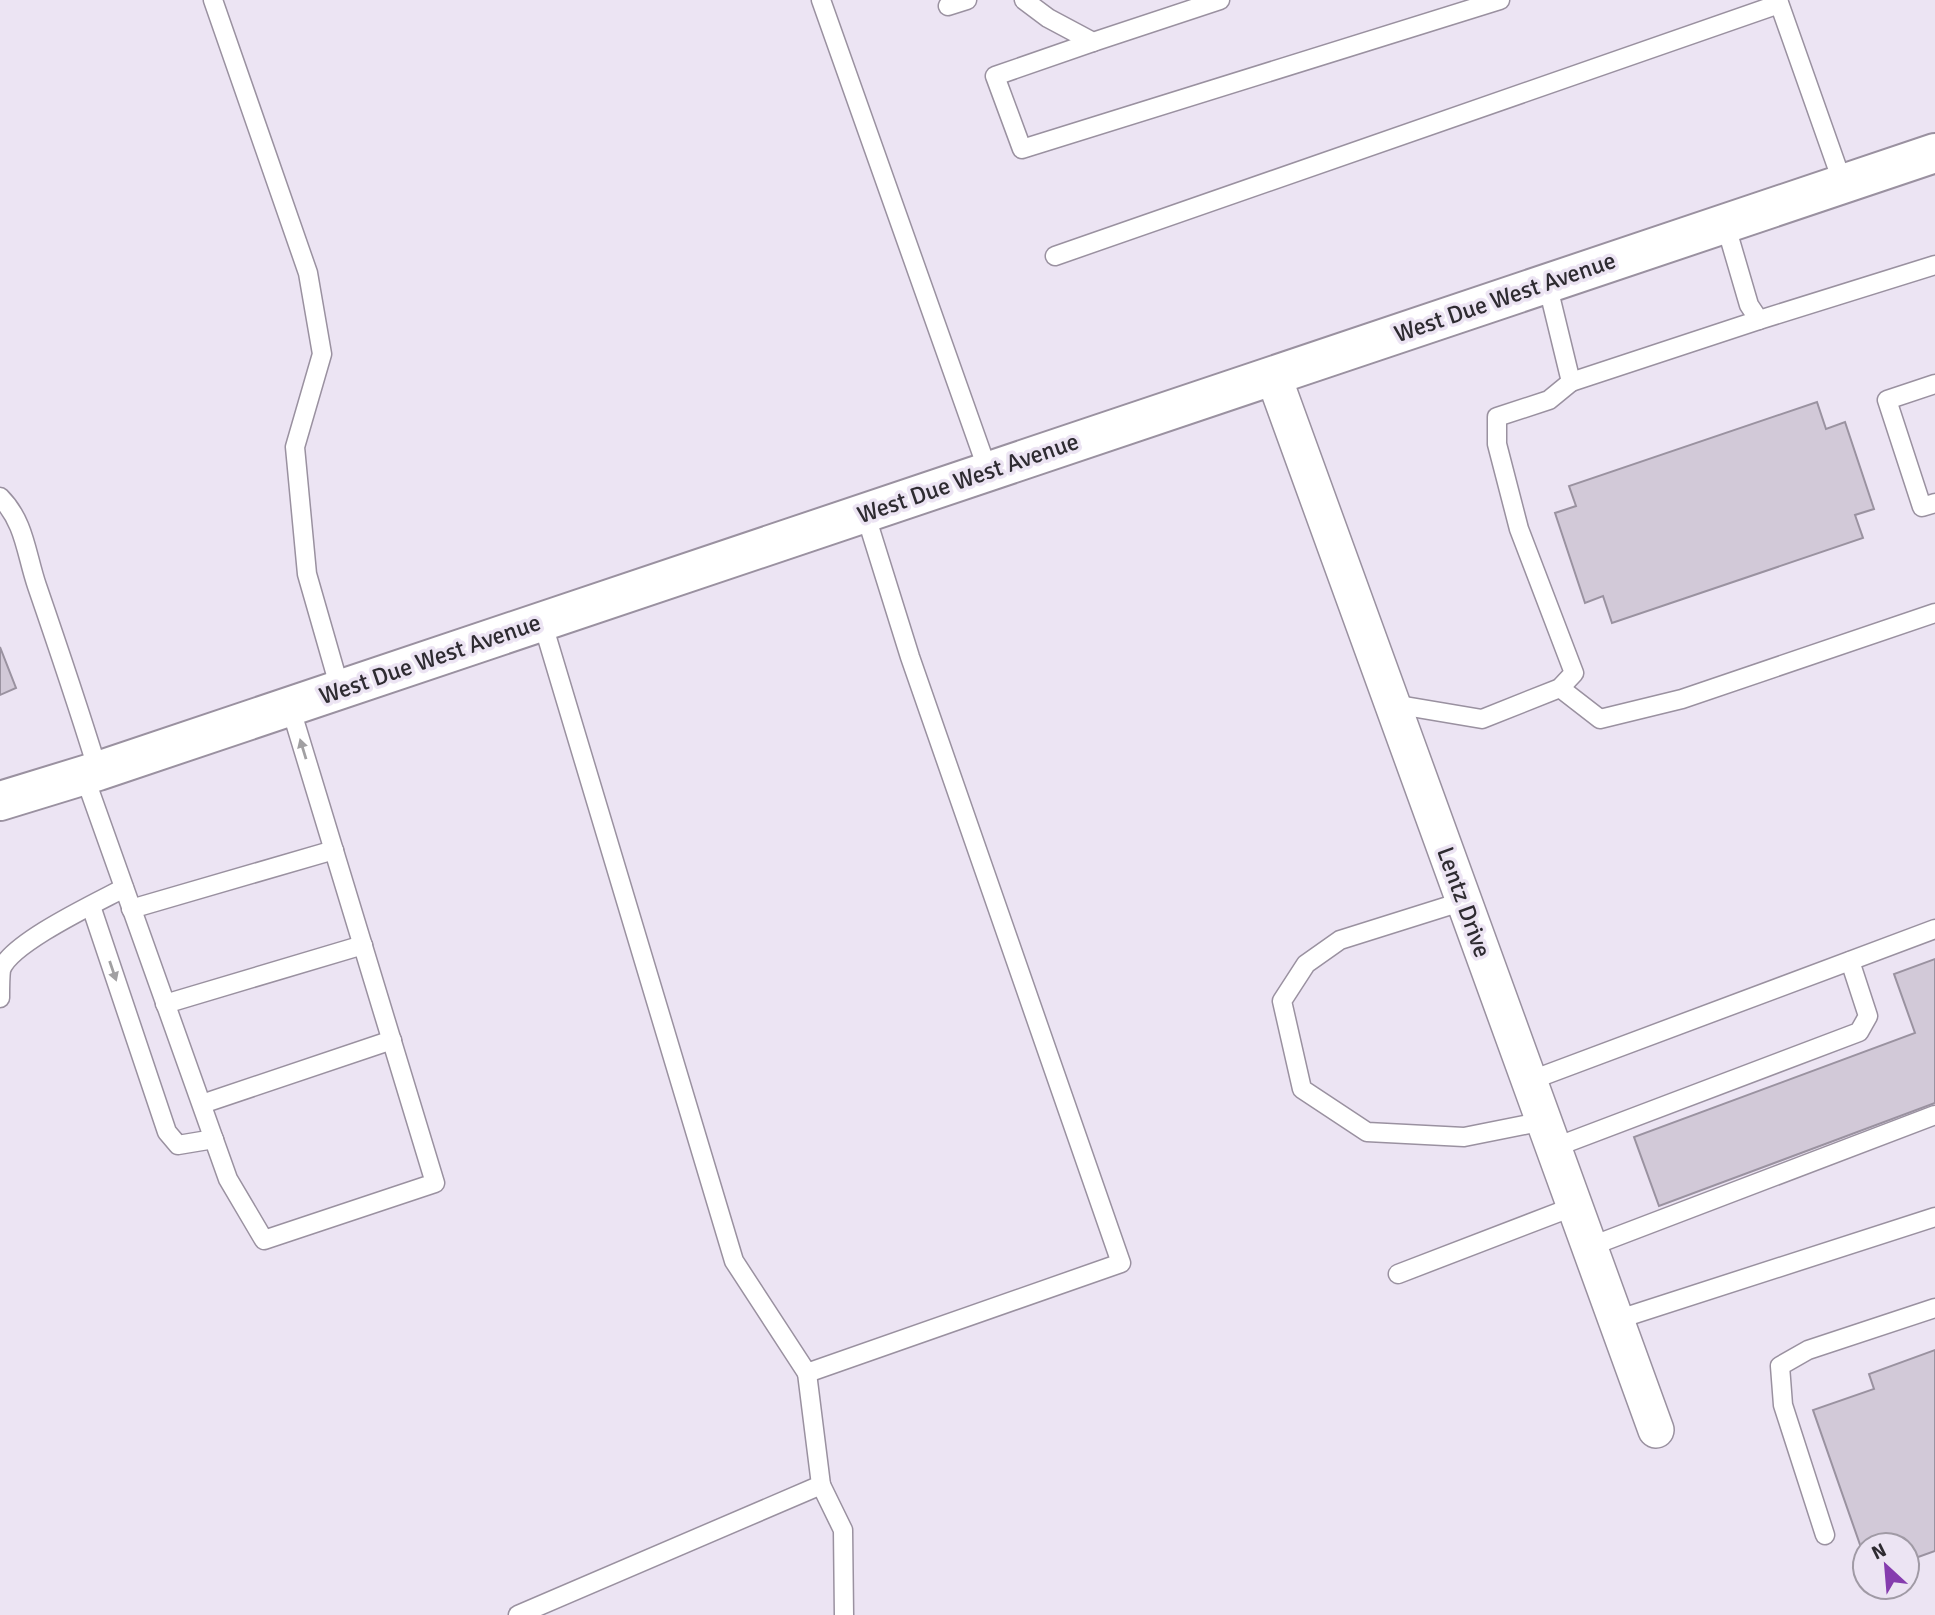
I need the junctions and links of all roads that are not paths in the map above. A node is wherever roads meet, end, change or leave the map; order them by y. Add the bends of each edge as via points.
1 (213, 0) edge
2 (821, 0) edge
3 (967, 0) edge
4 (1024, 0) edge
5 (1220, 0) edge
6 (1500, 0) edge
7 (1779, 2) edge
8 (948, 6) dead end
9 (1093, 42) junction
10 (1935, 153) edge
11 (1843, 184) junction
12 (1725, 223) junction
13 (1055, 256) dead end
14 (1935, 265) edge
15 (1547, 283) junction
16 (1759, 320) junction
17 (1273, 375) junction
18 (1570, 382) junction
19 (1935, 384) edge
20 (988, 471) junction
21 (0, 497) edge
22 (1935, 503) edge
23 (864, 513) junction
24 (1935, 613) edge
25 (542, 621) junction
26 (1560, 688) junction
27 (340, 689) junction
28 (1393, 704) junction
29 (290, 706) junction
30 (91, 773) junction
31 (0, 801) edge
32 (334, 850) junction
33 (124, 888) junction
34 (1464, 901) junction
35 (91, 906) junction
36 (131, 909) junction
37 (1935, 929) edge
38 (363, 945) junction
39 (1850, 961) junction
40 (0, 998) edge
41 (165, 1004) junction
42 (393, 1040) junction
43 (1529, 1081) junction
44 (202, 1104) junction
45 (1935, 1115) edge
46 (1549, 1135) junction
47 (214, 1139) junction
48 (1575, 1206) junction
49 (1935, 1217) edge
50 (1590, 1247) junction
51 (1398, 1273) dead end
52 (1935, 1308) edge
53 (1616, 1320) junction
54 (807, 1373) junction
55 (1656, 1430) dead end
56 (821, 1485) junction
57 (1825, 1535) dead end
58 (517, 1615) edge
59 (844, 1615) edge

1 - 27 lane via 308,273 322,354 295,447 307,574
2 - 20 lane
3 - 8 lane
4 - 9 lane
5 - 9 lane
6 - 9 lane via 1022,149 995,76
7 - 11 lane
7 - 13 lane
10 - 11 main road, West Due West Avenue
11 - 12 main road, West Due West Avenue
12 - 15 main road, West Due West Avenue
12 - 16 lane via 1749,306
14 - 16 lane
15 - 17 main road, West Due West Avenue
15 - 18 lane
16 - 18 lane
17 - 20 main road, West Due West Avenue
17 - 28 street, Lentz Drive
18 - 26 lane via 1549,400 1497,417 1497,444 1519,529 1574,673
19 - 22 lane via 1887,400 1922,507
20 - 23 main road, West Due West Avenue
21 - 30 lane via 25,536 67,672
23 - 25 main road, West Due West Avenue
23 - 54 lane via 909,656 1121,1264
24 - 26 lane via 1682,699 1600,719
25 - 27 main road, West Due West Avenue
25 - 54 lane via 734,1261
26 - 28 lane via 1482,719
27 - 29 main road, West Due West Avenue
28 - 34 street, Lentz Drive
29 - 30 main road, West Due West Avenue
32 -> 29 lane
30 - 31 main road, West Due West Avenue
30 - 33 lane
32 - 36 lane
32 - 38 lane
33 - 35 lane
33 - 36 lane
34 - 43 street, Lentz Drive
34 - 46 lane via 1340,940 1306,964 1282,1001 1302,1089 1367,1132
35 - 40 lane via 20,948 2,968
35 -> 47 lane via 167,1132 178,1145
36 - 41 lane
37 - 39 lane
38 - 41 lane
38 - 42 lane
39 - 43 lane
39 - 46 lane via 1868,1016 1859,1032
41 - 44 lane
42 - 44 lane
42 - 47 lane via 435,1182 264,1240 228,1179
43 - 46 street, Lentz Drive
44 - 47 lane
45 - 50 lane
46 - 48 street, Lentz Drive
48 - 50 street, Lentz Drive
48 - 51 lane
49 - 53 lane
50 - 53 street, Lentz Drive
52 - 57 lane via 1808,1350 1780,1366 1783,1405
53 - 55 street, Lentz Drive
54 - 56 lane
56 - 58 lane
56 - 59 lane via 843,1530

